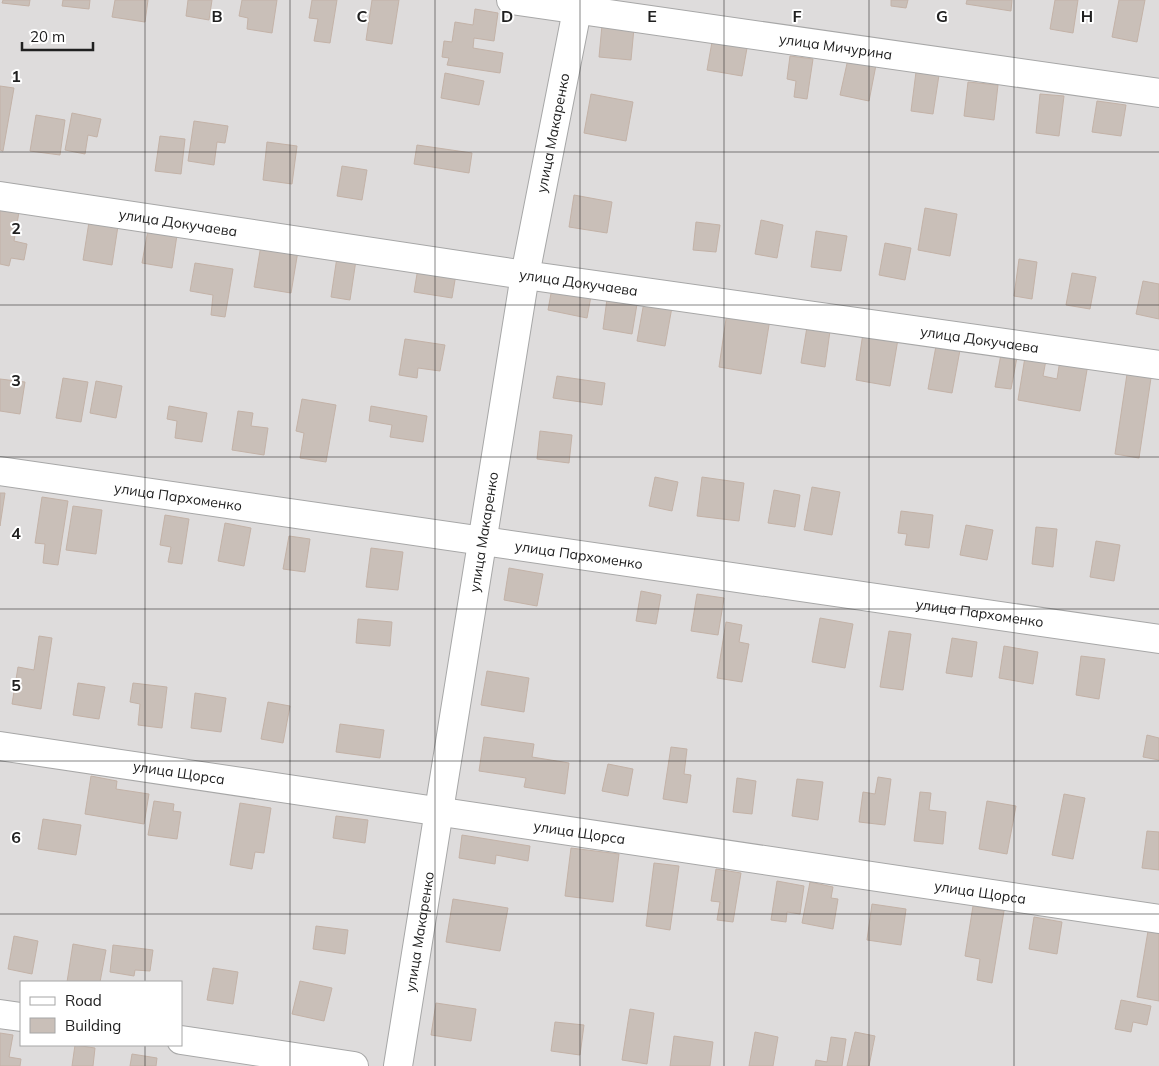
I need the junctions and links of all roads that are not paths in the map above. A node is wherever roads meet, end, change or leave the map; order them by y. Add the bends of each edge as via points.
1 (511, 0) edge
2 (578, 5) edge
3 (1159, 94) edge
4 (0, 196) edge
5 (525, 275) junction
6 (1159, 365) edge
7 (0, 471) edge
8 (482, 541) junction
9 (1159, 639) edge
10 (0, 746) edge
11 (439, 812) junction
12 (1159, 919) edge
13 (0, 1014) edge
14 (20, 1017) edge
15 (182, 1040) edge
16 (354, 1066) edge
17 (398, 1066) edge

1 - 2 street, улица Мичурина
2 - 3 street, улица Мичурина
2 - 5 street, улица Макаренко
4 - 5 street, улица Докучаева
5 - 6 street, улица Докучаева
5 - 8 street, улица Макаренко
7 - 8 street, улица Пархоменко
8 - 9 street, улица Пархоменко
8 - 11 street, улица Макаренко
10 - 11 street, улица Щорса
11 - 12 street, улица Щорса
11 - 17 street, улица Макаренко
13 - 14 street
15 - 16 street

